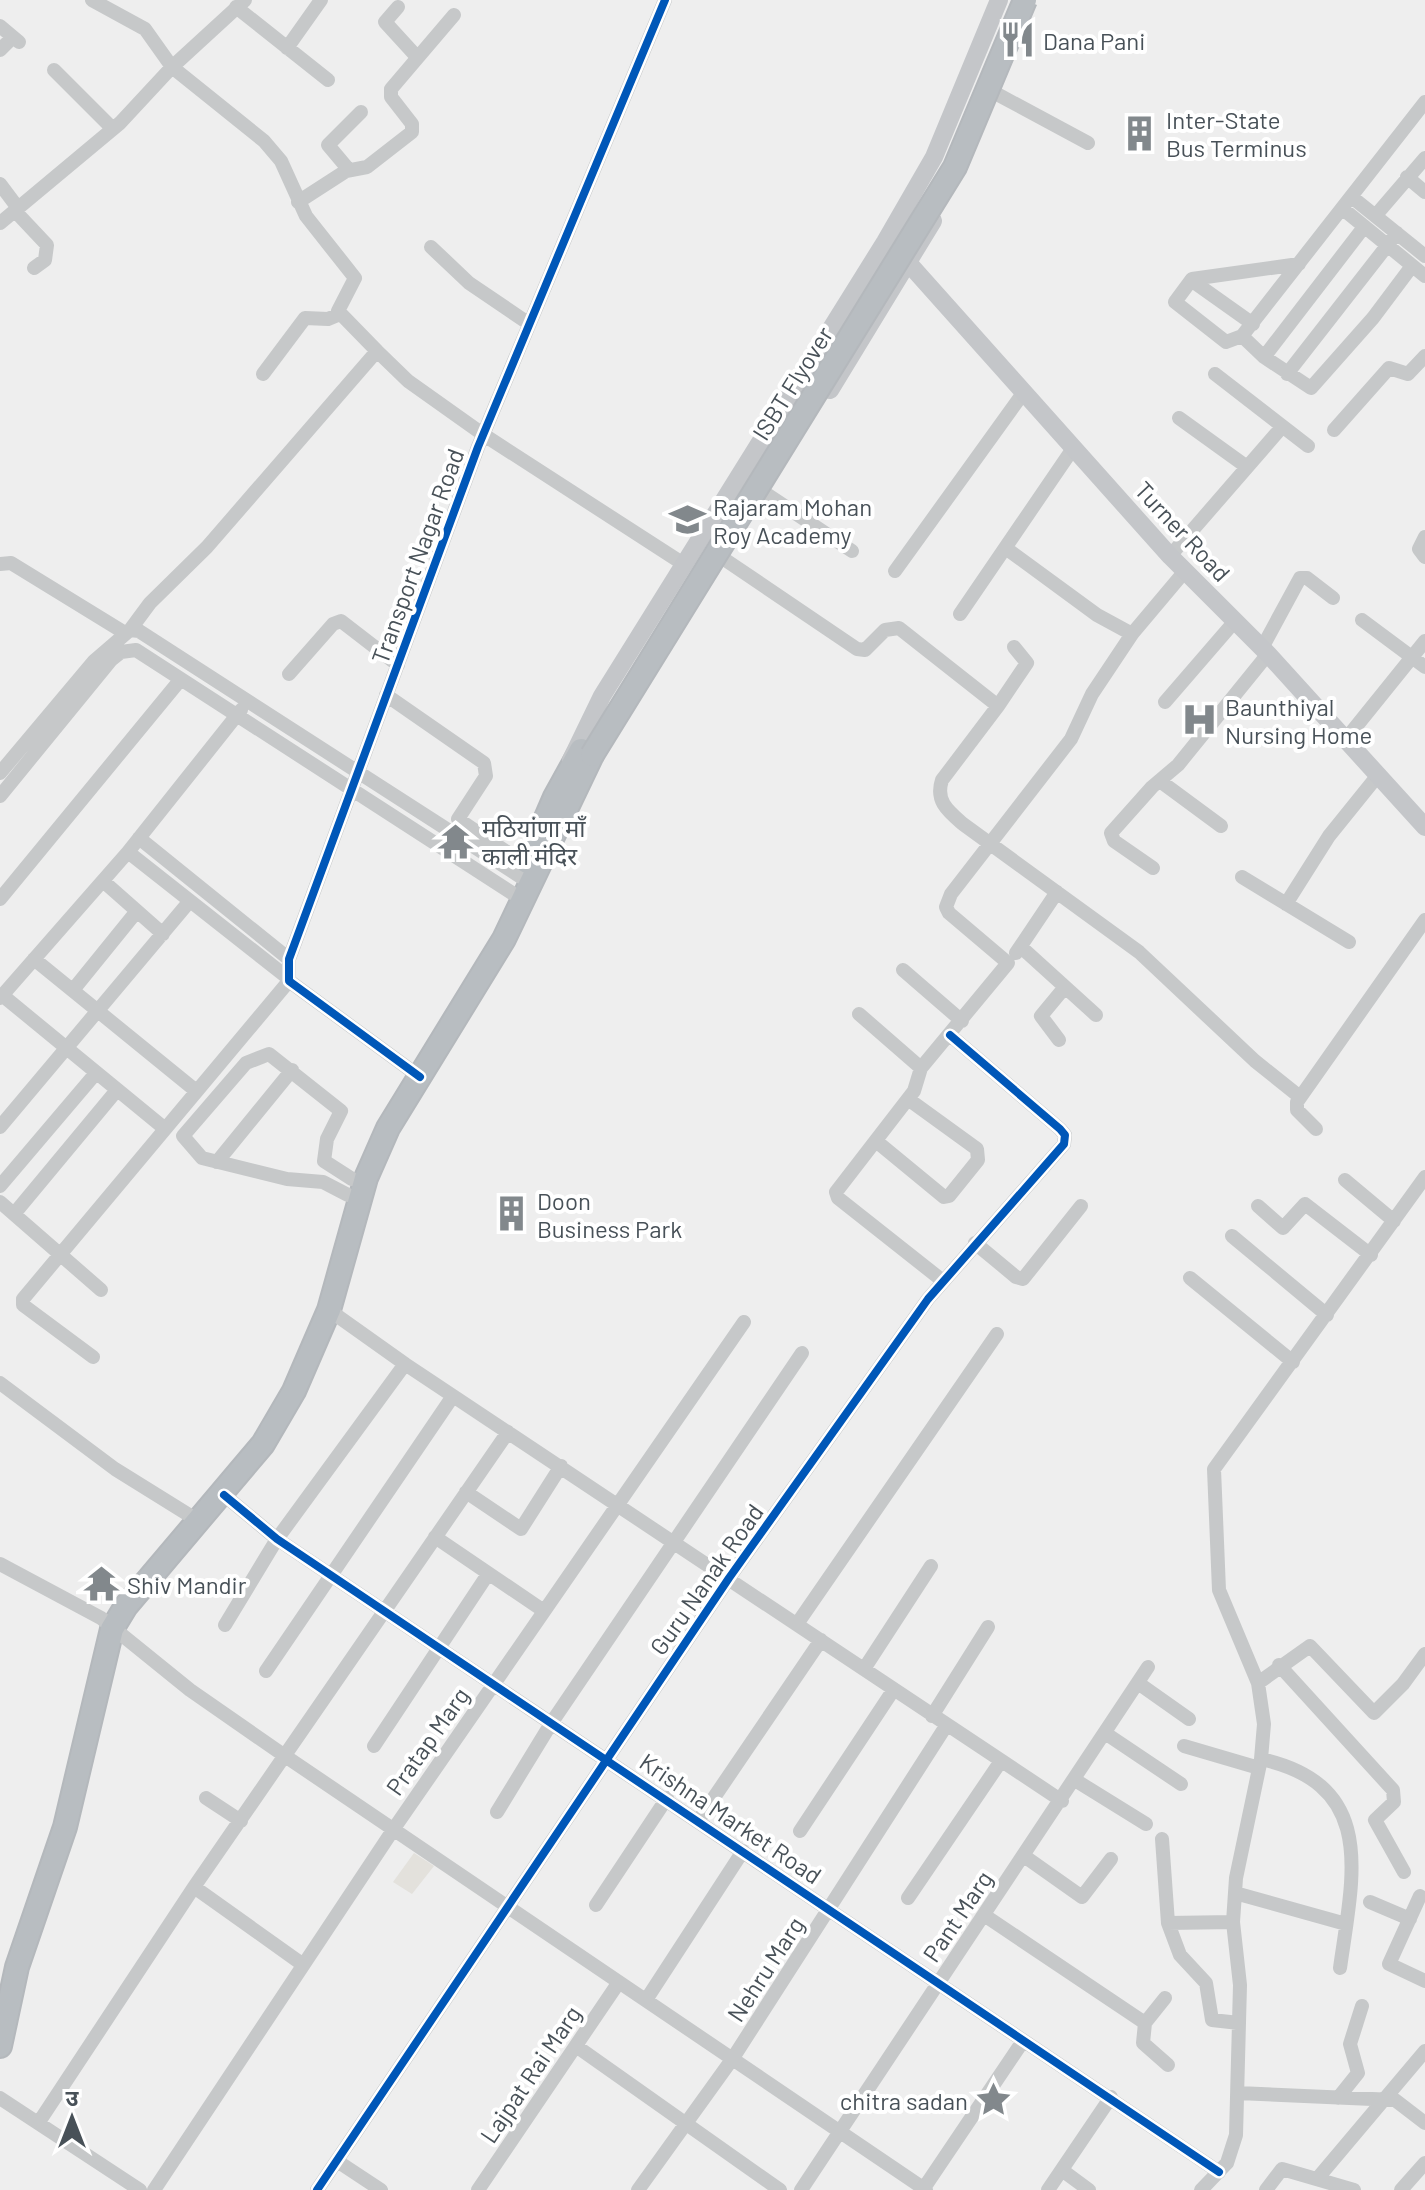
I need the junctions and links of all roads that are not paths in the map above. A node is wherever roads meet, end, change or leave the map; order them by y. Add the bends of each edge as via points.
1 (92, 0) edge
2 (321, 0) edge
3 (665, 0) edge
4 (999, 0) edge
5 (1012, 0) edge
6 (1025, 0) edge
7 (1032, 0) edge
8 (241, 4) edge
9 (398, 7) dead end
10 (454, 15) dead end
11 (0, 26) edge
12 (287, 48) junction
13 (0, 50) edge
14 (417, 57) junction
15 (172, 67) junction
16 (54, 70) dead end
17 (328, 80) dead end
18 (995, 93) junction
19 (1425, 102) edge
20 (361, 112) dead end
21 (113, 129) junction
22 (1088, 143) dead end
23 (1425, 158) edge
24 (349, 170) junction
25 (1407, 177) junction
26 (0, 184) edge
27 (1425, 192) edge
28 (298, 202) junction
29 (1348, 203) junction
30 (17, 209) junction
31 (1376, 215) junction
32 (0, 223) edge
33 (1364, 227) junction
34 (1397, 233) junction
35 (885, 242) junction
36 (1387, 246) junction
37 (431, 247) dead end
38 (1425, 256) edge
39 (910, 264) junction
40 (1299, 264) junction
41 (1412, 266) junction
42 (34, 268) dead end
43 (1425, 276) edge
44 (1191, 280) junction
45 (340, 314) junction
46 (528, 323) junction
47 (1253, 324) junction
48 (1242, 336) junction
49 (377, 351) junction
50 (1425, 356) edge
51 (1264, 357) junction
52 (263, 374) dead end
53 (1215, 374) dead end
54 (1287, 374) junction
55 (1024, 392) junction
56 (1179, 418) dead end
57 (1282, 427) junction
58 (1334, 430) dead end
59 (484, 435) junction
60 (1308, 446) dead end
61 (1074, 447) junction
62 (1247, 467) junction
63 (765, 493) junction
64 (1425, 537) edge
65 (1007, 549) junction
66 (852, 551) dead end
67 (1170, 556) junction
68 (1425, 557) edge
69 (724, 559) junction
70 (682, 563) junction
71 (0, 564) edge
72 (895, 571) dead end
73 (1185, 571) junction
74 (1333, 598) dead end
75 (960, 614) dead end
76 (1362, 620) dead end
77 (1235, 621) junction
78 (127, 631) junction
79 (1132, 634) junction
80 (1425, 641) edge
81 (1014, 647) dead end
82 (129, 650) junction
83 (1265, 651) junction
84 (1411, 658) junction
85 (398, 665) junction
86 (1425, 667) edge
87 (289, 674) dead end
88 (181, 679) junction
89 (386, 695) junction
90 (1165, 702) dead end
91 (249, 703) junction
92 (998, 706) junction
93 (236, 715) junction
94 (1346, 739) junction
95 (586, 753) junction
96 (9, 769) edge
97 (357, 773) junction
98 (1379, 774) junction
99 (575, 776) junction
100 (1160, 781) junction
101 (351, 789) junction
102 (0, 796) edge
103 (458, 819) junction
104 (1221, 826) dead end
105 (1425, 827) edge
106 (448, 831) junction
107 (139, 838) junction
108 (993, 843) junction
109 (128, 852) junction
110 (1153, 868) dead end
111 (1242, 877) dead end
112 (519, 878) junction
113 (103, 881) junction
114 (1057, 892) junction
115 (0, 899) edge
116 (189, 902) junction
117 (1286, 904) junction
118 (137, 911) junction
119 (1425, 920) edge
120 (163, 934) junction
121 (1349, 942) dead end
122 (1021, 947) junction
123 (34, 959) junction
124 (289, 959) junction
125 (1008, 963) junction
126 (903, 970) dead end
127 (288, 979) junction
128 (1065, 987) junction
129 (73, 990) junction
130 (2, 991) edge
131 (98, 1011) junction
132 (859, 1014) dead end
133 (1096, 1015) dead end
134 (962, 1021) junction
135 (950, 1035) junction
136 (1059, 1040) dead end
137 (68, 1047) junction
138 (921, 1068) junction
139 (292, 1070) junction
140 (96, 1073) junction
141 (415, 1073) junction
142 (117, 1090) junction
143 (195, 1090) junction
144 (1300, 1097) junction
145 (908, 1099) junction
146 (0, 1127) edge
147 (164, 1128) junction
148 (1316, 1129) dead end
149 (876, 1141) junction
150 (324, 1161) junction
151 (217, 1162) junction
152 (309, 1179) junction
153 (1345, 1180) dead end
154 (0, 1186) edge
155 (350, 1187) junction
156 (1422, 1187) edge
157 (0, 1202) edge
158 (1081, 1206) dead end
159 (1258, 1206) dead end
160 (14, 1214) junction
161 (1394, 1221) junction
162 (1232, 1236) dead end
163 (975, 1243) junction
164 (62, 1255) junction
165 (1371, 1255) junction
166 (1190, 1278) dead end
167 (943, 1281) junction
168 (101, 1290) dead end
169 (329, 1310) junction
170 (1327, 1315) junction
171 (744, 1322) dead end
172 (997, 1334) dead end
173 (802, 1353) dead end
174 (93, 1357) dead end
175 (1293, 1362) junction
176 (405, 1364) junction
177 (0, 1383) edge
178 (453, 1396) junction
179 (508, 1432) junction
180 (561, 1466) junction
181 (466, 1492) junction
182 (224, 1495) junction
183 (619, 1504) junction
184 (189, 1515) junction
185 (435, 1537) junction
186 (277, 1539) junction
187 (674, 1541) junction
188 (0, 1564) edge
189 (931, 1566) dead end
190 (488, 1574) junction
191 (332, 1575) junction
192 (729, 1578) junction
193 (384, 1610) junction
194 (544, 1611) junction
195 (106, 1623) junction
196 (797, 1624) junction
197 (225, 1625) dead end
198 (988, 1627) dead end
199 (821, 1640) junction
200 (440, 1648) junction
201 (1425, 1654) edge
202 (1279, 1665) junction
203 (1148, 1667) dead end
204 (864, 1669) junction
205 (266, 1671) dead end
206 (1138, 1683) junction
207 (1258, 1683) junction
208 (493, 1684) junction
209 (894, 1689) junction
210 (932, 1716) junction
211 (1189, 1719) dead end
212 (552, 1722) junction
213 (946, 1726) junction
214 (1105, 1733) junction
215 (374, 1746) dead end
216 (1184, 1746) dead end
217 (285, 1756) junction
218 (606, 1759) junction
219 (1001, 1761) junction
220 (1260, 1764) junction
221 (1075, 1780) junction
222 (1181, 1784) dead end
223 (206, 1798) dead end
224 (667, 1798) junction
225 (1062, 1801) junction
226 (497, 1812) dead end
227 (241, 1821) junction
228 (698, 1821) junction
229 (1146, 1824) dead end
230 (395, 1827) junction
231 (800, 1831) dead end
232 (1162, 1839) dead end
233 (743, 1851) junction
234 (1024, 1856) junction
235 (1111, 1859) dead end
236 (1404, 1872) dead end
237 (194, 1887) junction
238 (1235, 1893) junction
239 (1420, 1896) dead end
240 (908, 1898) dead end
241 (1370, 1902) dead end
242 (596, 1905) dead end
243 (508, 1907) junction
244 (830, 1909) junction
245 (984, 1915) junction
246 (1410, 1919) junction
247 (1233, 1922) junction
248 (1168, 1923) junction
249 (1346, 1924) junction
250 (302, 1964) junction
251 (1340, 1968) dead end
252 (0, 1972) edge
253 (1425, 1981) edge
254 (619, 1982) junction
255 (938, 1983) junction
256 (1165, 1998) dead end
257 (646, 2000) junction
258 (1362, 2006) dead end
259 (1145, 2023) junction
260 (1239, 2023) junction
261 (1023, 2041) junction
262 (0, 2046) edge
263 (576, 2046) junction
264 (1425, 2051) edge
265 (733, 2058) junction
266 (1168, 2065) dead end
267 (1238, 2093) junction
268 (1111, 2097) junction
269 (0, 2098) edge
270 (1338, 2098) junction
271 (1384, 2098) junction
272 (39, 2122) junction
273 (1425, 2123) edge
274 (684, 2125) junction
275 (839, 2132) junction
276 (337, 2161) junction
277 (1425, 2163) edge
278 (1062, 2170) junction
279 (1219, 2172) junction
280 (1317, 2179) junction
281 (925, 2189) edge
282 (140, 2190) edge
283 (154, 2190) edge
284 (317, 2190) edge
285 (381, 2190) edge
286 (478, 2190) edge
287 (638, 2190) edge
288 (780, 2190) edge
289 (801, 2190) edge
290 (1048, 2190) edge
291 (1089, 2190) edge
292 (1201, 2190) edge
293 (1266, 2190) edge
294 (1354, 2190) edge
295 (1401, 2190) edge

1 - 15 street via 145,29
2 - 12 street
3 - 46 street, Transport Nagar Road
4 - 35 main road via 934,157
5 - 95 highway, ISBT Flyover via 943,164
6 - 95 highway, ISBT Flyover, bridge via 955,167
7 - 18 main road
8 - 12 street
8 - 15 street
9 - 14 street via 385,22
10 - 14 street
11 - 13 street via 16,39
12 - 17 street
14 - 24 street via 390,93 412,132 367,167
15 - 21 street
15 - 28 street via 264,141 281,161
16 - 21 street
18 - 22 street
18 - 39 main road via 966,164
19 - 29 street
20 - 24 street via 328,145
21 - 30 street
23 - 25 street
24 - 28 street
25 - 27 street
25 - 31 street
26 - 30 street
28 - 45 street via 355,278 338,308
29 - 31 street
29 - 33 street
29 - 40 street
30 - 32 street
30 - 42 street via 47,245 45,260
31 - 34 street
33 - 36 street
33 - 51 street
34 - 36 street
34 - 38 street
35 - 39 main road, Turner Road
35 - 70 main road
36 - 41 street
36 - 54 street
37 - 46 street via 469,283
39 - 55 main road, Turner Road
39 - 63 main road
40 - 44 street
40 - 47 street
41 - 43 street
41 - 54 street via 1314,386 1309,389
44 - 47 street
44 - 48 street via 1177,304 1226,342
45 - 49 street
45 - 52 street via 305,318
46 - 59 street, Transport Nagar Road
47 - 48 street
48 - 51 street
49 - 59 street via 408,381
49 - 78 street
50 - 58 street via 1408,374 1386,370
51 - 54 street
53 - 57 street
55 - 61 main road, Turner Road
55 - 72 street
56 - 62 street
57 - 60 street
57 - 62 street
59 - 70 street
59 - 85 street, Transport Nagar Road
61 - 65 street
61 - 67 main road, Turner Road
62 - 67 street
63 - 66 street
63 - 69 main road
64 - 68 street via 1419,549
65 - 75 street
65 - 79 street
67 - 73 main road, Turner Road
69 - 92 street via 857,649 865,650 890,627 899,628
69 - 99 main road via 598,762
70 - 99 main road via 573,749
71 - 78 street via 11,563
73 - 77 main road, Turner Road
73 - 79 street
74 - 83 street via 1307,578 1299,578
76 - 84 street
77 - 83 main road, Turner Road
77 - 90 street
78 - 82 street
78 - 91 street via 139,631
78 - 96 street via 94,661
79 - 108 street via 1092,694 1075,733
80 - 84 street
81 - 92 street via 1027,663
82 - 88 street
82 - 96 street via 111,660
83 - 94 main road, Turner Road
83 - 100 street via 1201,739
84 - 86 street
84 - 94 street
85 - 87 street via 341,621
85 - 89 street, Transport Nagar Road
88 - 93 street
88 - 115 street
89 - 97 street, Transport Nagar Road
89 - 103 street via 487,766
91 - 93 street
91 - 97 street
92 - 108 street via 942,780 939,795 955,817
93 - 101 street
93 - 107 street
94 - 98 main road, Turner Road
95 - 99 highway, ISBT Flyover
96 - 102 street
97 - 101 street, Transport Nagar Road
97 - 106 street
98 - 105 main road, Turner Road
98 - 117 street via 1329,836
99 - 112 highway
99 - 141 highway via 495,954
100 - 104 street
100 - 110 street via 1111,833 1114,841
101 - 112 street
101 - 124 street, Transport Nagar Road
103 - 106 street
103 - 112 street
106 - 112 street
107 - 109 street
107 - 124 street
108 - 114 street
108 - 125 street via 946,907
109 - 113 street
109 - 116 street
111 - 117 street
112 - 141 highway
113 - 118 street
113 - 123 street
114 - 122 street
114 - 144 street via 1139,952
116 - 120 street
116 - 127 street
117 - 121 street
118 - 120 street
118 - 129 street
119 - 144 street
120 - 131 street
122 - 125 street
122 - 128 street
123 - 129 street
123 - 130 street
124 - 127 street, Transport Nagar Road
125 - 134 street
126 - 134 street
127 - 141 street
127 - 143 street
128 - 133 street
128 - 136 street via 1041,1016
129 - 131 street
130 - 137 street
131 - 137 street
131 - 143 street
132 - 138 street
134 - 135 street
135 - 138 street
135 - 163 street, Guru Nanak Road via 1060,1129 1065,1140
137 - 140 street
137 - 146 street
138 - 145 street
139 - 150 street via 341,1111 327,1139
139 - 151 street
139 - 151 street via 269,1054 246,1063 183,1136 202,1158
140 - 142 street
140 - 154 street
141 - 155 highway via 377,1122
141 - 169 highway via 366,1178
142 - 147 street
142 - 160 street
143 - 147 street
144 - 148 street via 1297,1110
145 - 149 street
145 - 149 street via 977,1149 978,1160 944,1197
147 - 164 street
149 - 167 street via 836,1195
150 - 152 street
150 - 155 street
151 - 152 street
152 - 155 street
153 - 161 street
155 - 184 highway via 316,1305 281,1384 250,1437
156 - 161 street
157 - 160 street
158 - 163 street via 1023,1279
159 - 165 street via 1283,1228 1306,1205
160 - 164 street
161 - 165 street
162 - 170 street
163 - 167 street, Guru Nanak Road
164 - 168 street
164 - 174 street via 27,1293 23,1305
165 - 170 street
166 - 175 street
167 - 192 street, Guru Nanak Road
169 - 176 street
169 - 182 highway via 294,1391
170 - 175 street
171 - 183 street, Pratap Marg
172 - 196 street
173 - 187 street
175 - 207 street via 1220,1455 1213,1475 1219,1590
176 - 178 street
176 - 186 street
177 - 184 street
178 - 179 street
178 - 191 street
179 - 180 street
179 - 181 street
180 - 181 street via 521,1529
180 - 183 street
181 - 185 street
182 - 186 street, Krishna Market Road
182 - 195 highway
183 - 187 street
183 - 194 street, Pratap Marg
184 - 195 highway
185 - 190 street
185 - 193 street
186 - 191 street, Krishna Market Road
186 - 197 street
187 - 192 street
187 - 212 street
188 - 195 street
189 - 204 street
190 - 194 street
190 - 200 street
191 - 193 street, Krishna Market Road
191 - 205 street
192 - 196 street
192 - 218 street, Guru Nanak Road
193 - 200 street, Krishna Market Road
193 - 217 street
194 - 208 street, Pratap Marg
195 - 217 street
195 - 252 highway via 51,1823
195 - 262 highway via 65,1827 17,1967
196 - 199 street
198 - 210 street
199 - 204 street
199 - 228 street
200 - 208 street, Krishna Market Road
200 - 215 street
201 - 202 street via 1374,1713 1310,1646
202 - 207 street
202 - 236 street via 1393,1790 1394,1802 1375,1820
203 - 206 street, Pant Marg
204 - 209 street
206 - 211 street
206 - 214 street, Pant Marg
207 - 220 street via 1264,1715
208 - 212 street, Krishna Market Road
208 - 230 street, Pratap Marg
209 - 210 street
209 - 231 street
210 - 213 street
212 - 218 street, Krishna Market Road
212 - 226 street
213 - 219 street
213 - 244 street, Nehru Marg
214 - 221 street, Pant Marg
214 - 222 street
216 - 220 street
217 - 227 street
217 - 230 street
218 - 224 street, Krishna Market Road
218 - 243 street, Guru Nanak Road
219 - 225 street
219 - 240 street
220 - 238 street
220 - 249 street via 1302,1771 1325,1789 1343,1814 1351,1848
221 - 225 street, Pant Marg
221 - 229 street
223 - 227 street
224 - 228 street, Krishna Market Road
224 - 242 street
225 - 234 street, Pant Marg
227 - 237 street
228 - 233 street, Krishna Market Road
230 - 243 street
230 - 250 street, Pratap Marg
232 - 248 street
233 - 244 street, Krishna Market Road
233 - 257 street
234 - 235 street via 1082,1897
234 - 245 street, Pant Marg
237 - 250 street
237 - 272 street
238 - 247 street
238 - 249 street
239 - 246 street
241 - 246 street
243 - 254 street
243 - 276 street, Guru Nanak Road
244 - 255 street, Krishna Market Road
244 - 265 street, Nehru Marg
245 - 255 street, Pant Marg
245 - 259 street
246 - 253 street via 1389,1964
247 - 248 street
247 - 260 street
248 - 260 street via 1180,1955 1206,1983 1212,2020
249 - 251 street
250 - 283 street, Pratap Marg
254 - 257 street
254 - 263 street, Lajpat Rai Marg
255 - 261 street, Krishna Market Road
255 - 275 street, Pant Marg
256 - 259 street
257 - 265 street
258 - 270 street via 1350,2044 1358,2073
259 - 266 street via 1143,2043
260 - 267 street
261 - 268 street, Krishna Market Road
261 - 281 street
263 - 274 street
263 - 286 street, Lajpat Rai Marg
264 - 271 street
265 - 274 street, Nehru Marg
265 - 275 street
267 - 270 street
267 - 279 street via 1233,2146
268 - 278 street
268 - 279 street, Krishna Market Road
269 - 272 street
270 - 271 street
271 - 273 street via 1395,2100
271 - 280 street
272 - 282 street
274 - 287 street, Nehru Marg
274 - 288 street
275 - 281 street
275 - 289 street, Pant Marg
276 - 284 street, Guru Nanak Road
276 - 285 street
277 - 295 street
278 - 290 street
278 - 291 street
279 - 292 street
280 - 293 street via 1282,2169
280 - 294 street

